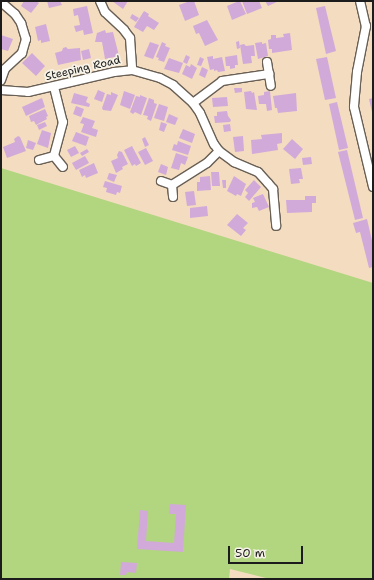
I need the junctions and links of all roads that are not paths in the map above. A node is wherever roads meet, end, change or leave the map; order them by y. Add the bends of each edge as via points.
1 (100, 1) edge
2 (360, 1) edge
3 (5, 3) edge
4 (267, 62) dead end
5 (132, 70) junction
6 (269, 74) junction
7 (1, 80) edge
8 (271, 86) dead end
9 (54, 87) junction
10 (1, 90) edge
11 (193, 103) junction
12 (219, 151) junction
13 (54, 156) junction
14 (39, 160) dead end
15 (63, 167) dead end
16 (161, 181) dead end
17 (172, 185) junction
18 (373, 187) edge
19 (173, 197) dead end
20 (276, 226) dead end

1 - 5 street via 105,12 130,38
2 - 18 street via 366,26 357,72 354,107
3 - 7 street via 21,23 26,39 22,52 5,69
4 - 6 street
5 - 9 street, Steeping Road
5 - 11 street, Steeping Road via 173,84
6 - 8 street
6 - 11 street via 222,82
9 - 10 street, Steeping Road via 28,92
9 - 13 street via 63,122
11 - 12 street, Steeping Road
12 - 17 street via 207,163
12 - 20 street, Steeping Road via 234,162 258,172 268,182 273,189
13 - 14 street
13 - 15 street
16 - 17 street
17 - 19 street

